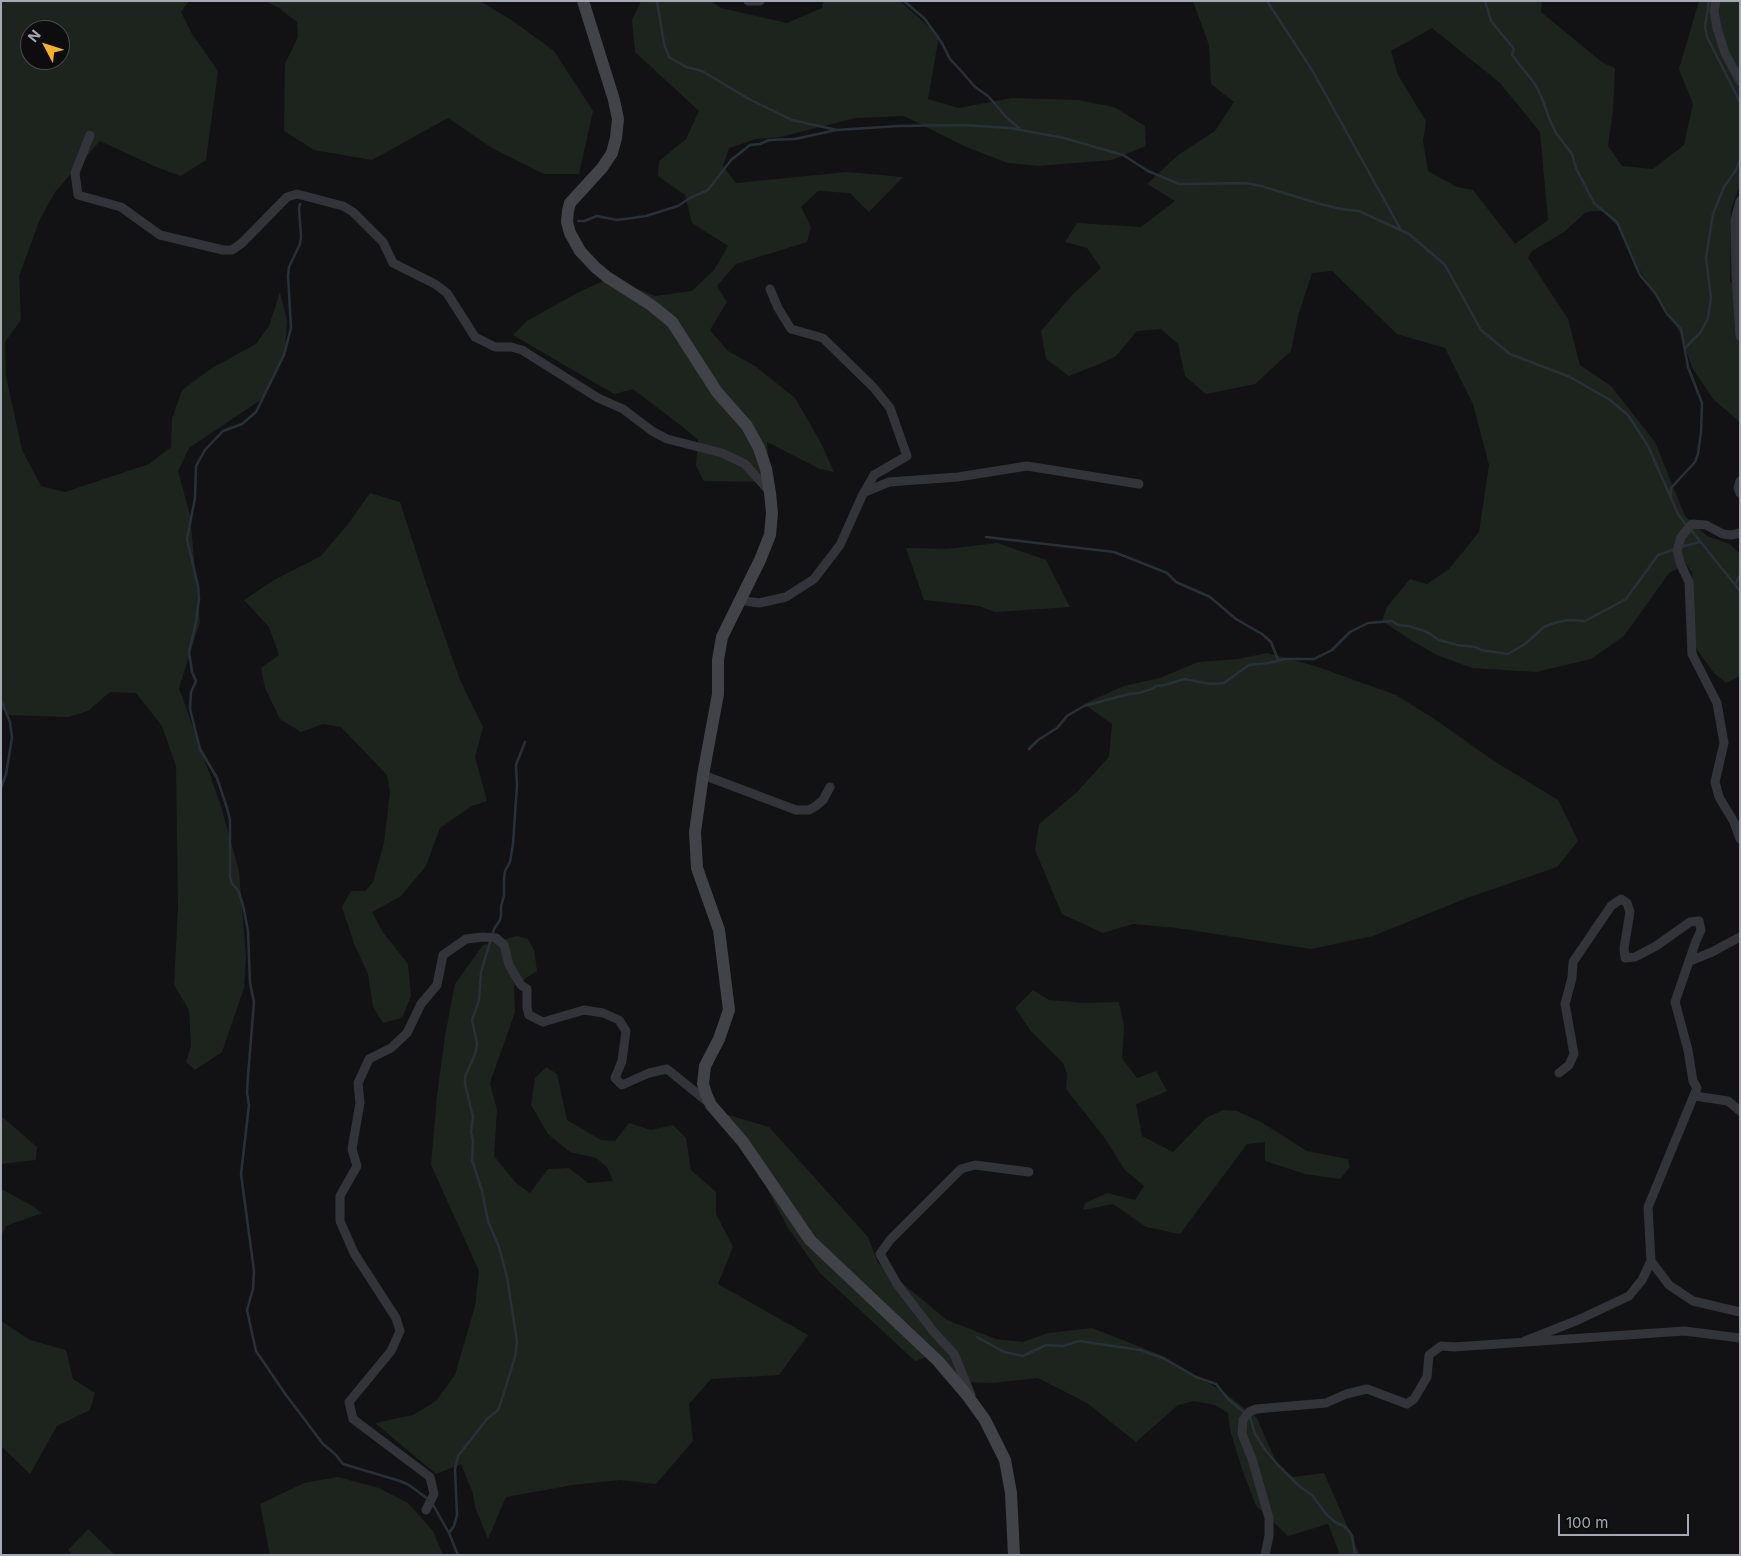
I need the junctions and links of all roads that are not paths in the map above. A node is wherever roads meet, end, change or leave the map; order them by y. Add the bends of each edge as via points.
1 (584, 1) edge
2 (748, 1) edge
3 (760, 1) edge
4 (1716, 1) edge
5 (1740, 80) edge
6 (90, 135) dead end
7 (1740, 201) edge
8 (770, 290) dead end
9 (1740, 336) edge
10 (1740, 481) edge
11 (1139, 484) dead end
12 (770, 492) junction
13 (864, 492) junction
14 (1740, 492) edge
15 (1740, 533) edge
16 (739, 600) junction
17 (703, 775) junction
18 (830, 787) dead end
19 (1740, 839) edge
20 (1740, 937) edge
21 (1690, 961) junction
22 (1559, 1074) dead end
23 (1695, 1096) junction
24 (711, 1105) junction
25 (1740, 1111) edge
26 (1029, 1172) dead end
27 (1651, 1261) junction
28 (1740, 1312) edge
29 (1740, 1338) edge
30 (1525, 1342) junction
31 (977, 1410) junction
32 (426, 1510) dead end
33 (1014, 1555) edge
34 (1265, 1555) edge

1 - 12 street via 618,119 612,153 570,202 567,222 570,233 595,268 672,322 717,392 748,426 759,448
2 - 3 street
4 - 5 street via 1717,28 1725,53
6 - 12 street via 74,174 78,195 121,206 160,235 223,250 232,250 242,243 287,197 297,194 343,206 383,242 393,263 447,293 475,337 495,347 522,350 598,398 623,409 667,439 722,453 745,464
7 - 9 street via 1735,220
8 - 13 street via 791,328 824,338 890,408 908,456 874,475
10 - 14 street
11 - 13 street via 1027,466 958,477 889,482
12 - 16 street via 770,535
13 - 16 street via 840,545 814,579 786,597 760,604
15 - 19 street via 1723,534 1706,525 1692,524 1681,537 1677,551 1689,582 1692,654 1717,703 1724,743 1715,782
16 - 17 street via 722,637 718,694
17 - 18 street via 796,810 809,810 816,806
17 - 24 street via 695,832 697,868 719,930 729,1010 705,1066 704,1084
20 - 21 street
21 - 22 street via 1702,930 1699,921 1690,922 1635,957 1625,958 1630,912 1627,903 1621,899 1611,906 1574,962 1565,1004 1574,1054
21 - 23 street via 1675,1002 1697,1088
23 - 25 street via 1728,1102
23 - 27 street via 1648,1207
24 - 31 street via 743,1142 810,1240 938,1361
24 - 32 street via 667,1069 622,1085 615,1078 622,1061 626,1031 619,1020 584,1010 543,1022 530,1015 527,989 509,965 504,944 496,938 466,939 443,955 437,985 421,1004 407,1033 392,1048 369,1059 358,1083 360,1102 352,1149 357,1166 340,1196 340,1221 354,1253 396,1318 400,1331 391,1351 349,1402 353,1419 430,1477 434,1494
26 - 31 street via 975,1165 960,1169 880,1254 896,1284 954,1354
27 - 28 street via 1669,1285 1693,1301
27 - 30 street via 1629,1296
29 - 30 street via 1684,1331
30 - 34 street via 1441,1346 1430,1355 1427,1377 1414,1399 1407,1404 1367,1389 1326,1403 1249,1412 1243,1420 1242,1434 1269,1518
31 - 33 street via 1005,1460 1011,1493

